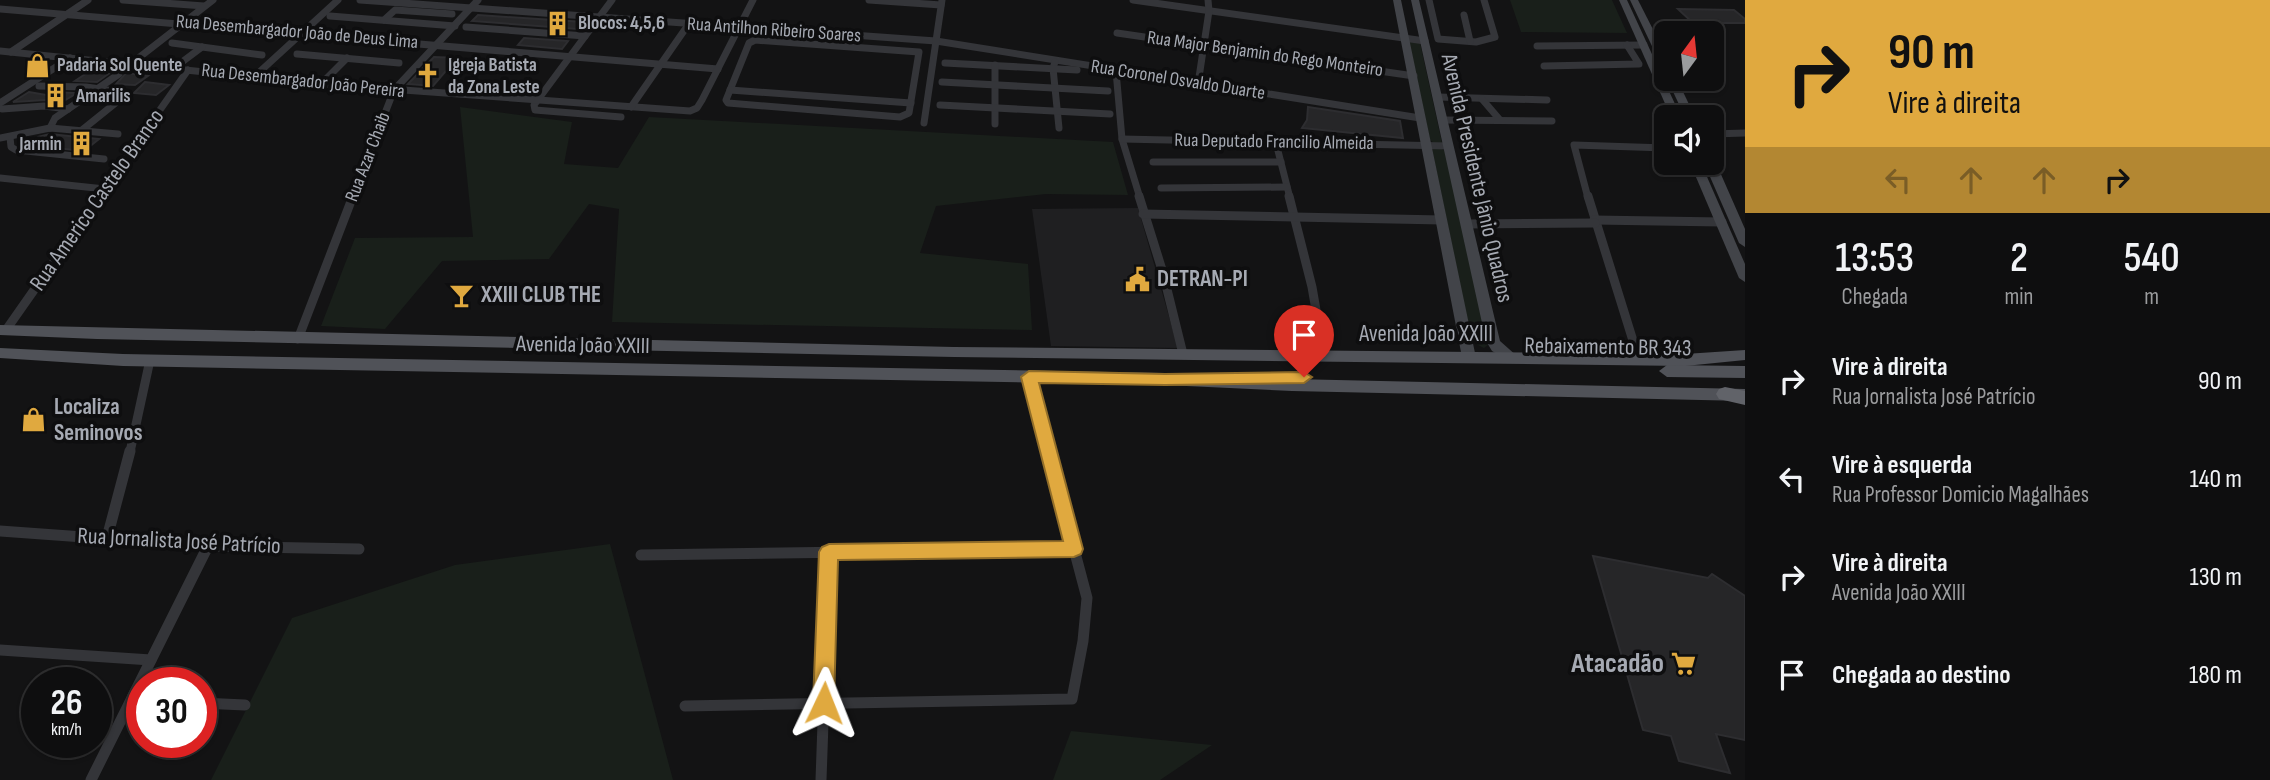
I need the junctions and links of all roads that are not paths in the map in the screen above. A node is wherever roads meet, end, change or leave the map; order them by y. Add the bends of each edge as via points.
1 (88, 0) edge
2 (123, 0) edge
3 (213, 0) edge
4 (338, 0) edge
5 (360, 0) edge
6 (478, 0) edge
7 (612, 0) edge
8 (753, 0) edge
9 (869, 0) edge
10 (1133, 0) edge
11 (1167, 0) edge
12 (1397, 0) edge
13 (1415, 0) edge
14 (1429, 0) edge
15 (1484, 0) edge
16 (1623, 0) edge
17 (1634, 0) edge
18 (942, 3) edge
19 (204, 6) junction
20 (1209, 6) edge
21 (471, 8) junction
22 (0, 9) edge
23 (67, 14) junction
24 (452, 14) dead end
25 (1464, 15) dead end
26 (330, 16) dead end
27 (598, 18) junction
28 (384, 20) junction
29 (182, 23) junction
30 (688, 25) junction
31 (455, 26) junction
32 (466, 27) dead end
33 (739, 28) junction
34 (301, 33) junction
35 (830, 33) junction
36 (1117, 33) dead end
37 (847, 34) junction
38 (585, 36) junction
39 (1405, 36) junction
40 (1424, 39) junction
41 (1438, 39) junction
42 (1647, 39) junction
43 (936, 41) junction
44 (1470, 41) junction
45 (172, 43) dead end
46 (438, 43) junction
47 (826, 44) junction
48 (845, 46) junction
49 (1205, 46) junction
50 (1537, 46) dead end
51 (1627, 46) junction
52 (202, 47) junction
53 (1654, 49) edge
54 (0, 51) edge
55 (10, 52) junction
56 (297, 54) dead end
57 (262, 55) dead end
58 (571, 55) junction
59 (71, 57) junction
60 (346, 58) junction
61 (945, 62) dead end
62 (132, 63) junction
63 (399, 63) dead end
64 (660, 63) junction
65 (995, 65) junction
66 (1055, 65) junction
67 (1544, 66) dead end
68 (174, 68) junction
69 (718, 69) junction
70 (188, 70) junction
71 (1077, 70) dead end
72 (1116, 71) junction
73 (119, 74) dead end
74 (1414, 76) junction
75 (254, 77) junction
76 (942, 82) dead end
77 (321, 84) junction
78 (1198, 84) junction
79 (995, 85) junction
80 (39, 86) dead end
81 (1055, 88) junction
82 (99, 89) junction
83 (394, 90) junction
84 (730, 90) junction
85 (1108, 91) dead end
86 (1438, 97) junction
87 (1482, 99) junction
88 (537, 100) junction
89 (1547, 100) dead end
90 (911, 103) junction
91 (940, 104) dead end
92 (1671, 105) edge
93 (1, 106) edge
94 (631, 107) junction
95 (995, 107) junction
96 (68, 109) junction
97 (1057, 111) junction
98 (1110, 114) dead end
99 (621, 117) dead end
100 (1420, 117) junction
101 (1443, 120) junction
102 (1500, 120) junction
103 (1552, 121) dead end
104 (924, 123) dead end
105 (995, 124) dead end
106 (50, 128) junction
107 (1059, 128) dead end
108 (82, 131) junction
109 (118, 134) dead end
110 (1724, 134) edge
111 (1745, 134) edge
112 (9, 137) junction
113 (0, 138) edge
114 (1122, 139) junction
115 (1276, 143) junction
116 (1425, 145) junction
117 (1449, 146) junction
118 (1654, 148) edge
119 (104, 159) dead end
120 (1153, 162) dead end
121 (1281, 162) junction
122 (1700, 175) edge
123 (1715, 175) edge
124 (0, 178) edge
125 (1287, 187) junction
126 (1161, 188) dead end
127 (105, 189) junction
128 (1143, 214) junction
129 (1295, 219) junction
130 (1442, 220) junction
131 (1594, 221) junction
132 (1722, 222) junction
133 (1466, 224) junction
134 (1745, 243) edge
135 (1741, 263) edge
136 (1745, 278) edge
137 (3, 330) edge
138 (298, 339) junction
139 (434, 341) junction
140 (0, 353) edge
141 (1106, 354) junction
142 (1183, 354) junction
143 (1745, 355) edge
144 (1324, 356) junction
145 (1511, 357) junction
146 (150, 360) junction
147 (1639, 360) junction
148 (1467, 362) junction
149 (388, 364) junction
150 (1745, 372) edge
151 (1029, 377) junction
152 (1165, 379) junction
153 (1494, 380) joint
154 (1745, 385) edge
155 (1725, 394) joint
156 (1745, 397) edge
157 (0, 531) edge
158 (107, 538) junction
159 (208, 546) junction
160 (359, 549) dead end
161 (1074, 549) junction
162 (829, 552) junction
163 (641, 555) dead end
164 (0, 650) edge
165 (151, 660) junction
166 (149, 667) edge
167 (824, 703) junction
168 (217, 704) edge
169 (245, 705) dead end
170 (685, 705) dead end
171 (126, 720) edge
172 (91, 780) edge
173 (821, 780) edge

1 - 23 street
2 - 19 street
3 - 19 street
4 - 34 street
5 - 21 street, Rua Antilhon Ribeiro Soares
6 - 21 street, Rua Azar Chaib
7 - 27 street
8 - 33 street
9 - 18 street
10 - 20 street
11 - 20 street
12 - 39 street, Avenida Presidente Jânio Quadros
13 - 40 street, Avenida Presidente Jânio Quadros
14 - 41 street
15 - 44 street via 1495,37
16 - 42 street
17 - 42 street
18 - 43 street
19 - 29 street
20 - 39 street
20 - 49 street
21 - 27 street, Rua Antilhon Ribeiro Soares
21 - 31 street, Rua Azar Chaib
22 - 23 street, Rua Desembargador João de Deus Lima
23 - 29 street, Rua Desembargador João de Deus Lima
23 - 55 street
24 - 28 street via 398,10
25 - 44 street
26 - 28 street
27 - 30 street, Rua Antilhon Ribeiro Soares
27 - 38 street
28 - 31 street
29 - 34 street, Rua Desembargador João de Deus Lima
29 - 62 street
30 - 33 street, Rua Antilhon Ribeiro Soares
30 - 64 street
31 - 46 street, Rua Azar Chaib
32 - 38 street
33 - 35 street, Rua Antilhon Ribeiro Soares
33 - 69 street
34 - 46 street, Rua Desembargador João de Deus Lima
34 - 75 street
35 - 37 street, Rua Antilhon Ribeiro Soares
35 - 47 street
36 - 49 street, Rua Major Benjamin do Rego Monteiro
37 - 43 street, Rua Antilhon Ribeiro Soares
37 - 48 street
38 - 58 street
39 - 40 street
39 - 74 street, Avenida Presidente Jânio Quadros
40 - 41 street
40 - 86 street, Avenida Presidente Jânio Quadros
41 - 44 street
42 - 51 street
42 - 53 street
42 - 92 street
43 - 66 street, Rua Coronel Osvaldo Duarte
43 - 104 street
45 - 52 street
46 - 58 street, Rua Desembargador João de Deus Lima
46 - 83 street, Rua Azar Chaib
47 - 48 street
47 - 84 street via 755,40 749,43
48 - 90 street via 919,52
49 - 74 street, Rua Major Benjamin do Rego Monteiro
49 - 78 street
50 - 51 street
51 - 67 street via 1637,65
52 - 57 street
52 - 68 street
54 - 55 street, Rua Desembargador João Pereira
55 - 59 street, Rua Desembargador João Pereira
56 - 60 street
58 - 64 street, Rua Desembargador João de Deus Lima
58 - 88 street
59 - 62 street, Rua Desembargador João Pereira
59 - 93 street
60 - 63 street
60 - 77 street
61 - 65 street
62 - 68 street, Rua Desembargador João Pereira
64 - 69 street, Rua Desembargador João de Deus Lima
64 - 94 street
65 - 66 street
65 - 79 street
66 - 71 street
66 - 72 street, Rua Coronel Osvaldo Duarte
66 - 81 street
68 - 70 street, Rua Desembargador João Pereira
69 - 94 street, Rua Desembargador João Pereira via 699,105 690,111
70 - 75 street, Rua Desembargador João Pereira
70 - 127 street, Rua Americo Castelo Branco
72 - 78 street, Rua Coronel Osvaldo Duarte
72 - 114 street
73 - 82 street
74 - 100 street, Avenida Presidente Jânio Quadros
75 - 77 street, Rua Desembargador João Pereira
76 - 79 street
77 - 83 street, Rua Desembargador João Pereira
78 - 100 street, Rua Coronel Osvaldo Duarte
79 - 81 street
79 - 95 street
80 - 82 street
81 - 85 street
81 - 97 street
82 - 96 street
82 - 108 street via 128,95
83 - 88 street, Rua Desembargador João Pereira
83 - 138 street, Rua Azar Chaib
84 - 90 street
84 - 90 street via 728,103 900,117 909,113
86 - 87 street
86 - 101 street, Avenida Presidente Jânio Quadros
87 - 89 street
87 - 102 street
88 - 94 street, Rua Desembargador João Pereira
88 - 99 street via 535,110
91 - 95 street
93 - 96 street
95 - 97 street
95 - 105 street
96 - 106 street via 52,120
97 - 98 street
97 - 107 street
100 - 116 street, Avenida Presidente Jânio Quadros
101 - 102 street
101 - 117 street, Avenida Presidente Jânio Quadros
102 - 103 street
106 - 108 street
106 - 112 street
108 - 109 street
110 - 111 street
112 - 113 street
112 - 119 street via 10,147 16,150
114 - 115 street, Rua Deputado Francilio Almeida
114 - 128 street
115 - 116 street, Rua Deputado Francilio Almeida
115 - 121 street
116 - 117 street, Rua Deputado Francilio Almeida
116 - 130 street, Avenida Presidente Jânio Quadros
117 - 133 street, Avenida Presidente Jânio Quadros
118 - 131 street via 1574,145
120 - 121 street, Rua Deputado Francilio Almeida
121 - 125 street
122 - 132 street
123 - 134 street
124 - 127 street
125 - 126 street
125 - 129 street
127 - 137 street, Rua Americo Castelo Branco
128 - 129 street
128 - 142 street
129 - 130 street
129 - 144 street
130 - 148 street, Avenida Presidente Jânio Quadros
131 - 132 street
131 - 133 street
131 - 147 street
132 - 135 street
133 - 145 street, Avenida Presidente Jânio Quadros via 1493,341
135 - 136 street
137 - 138 main road, Avenida João XXIII
138 - 139 main road, Avenida João XXIII
139 - 141 main road, Avenida João XXIII
139 - 149 main road via 427,355
140 - 146 main road, Avenida João XXIII
141 - 142 main road, Avenida João XXIII
141 - 148 main road, Avenida João XXIII via 1310,364
142 - 144 main road, Avenida João XXIII
143 - 147 main road, Avenida João XXIII via 1714,360
144 - 148 main road, Avenida João XXIII
145 - 147 main road, Avenida João XXIII
145 - 148 main road, Avenida João XXIII
146 - 149 main road, Avenida João XXIII
146 - 158 street
148 - 150 main road, Rebaixamento BR 343
149 - 151 main road, Avenida João XXIII
151 - 152 main road, Avenida João XXIII
151 - 161 street
152 - 153 main road, Avenida João XXIII
152 - 155 main road, Avenida João XXIII
153 - 154 main road, Rebaixamento BR 343
155 - 156 highway
157 - 158 street, Rua Jornalista José Patrício
158 - 159 street, Rua Jornalista José Patrício
159 - 160 street, Rua Jornalista José Patrício
159 - 165 street
161 - 162 street
161 - 167 street via 1087,613 1072,699
162 - 163 street
162 - 167 street
164 - 165 street
165 - 166 street
167 - 170 street
167 - 173 street
168 - 169 street
171 - 172 street

